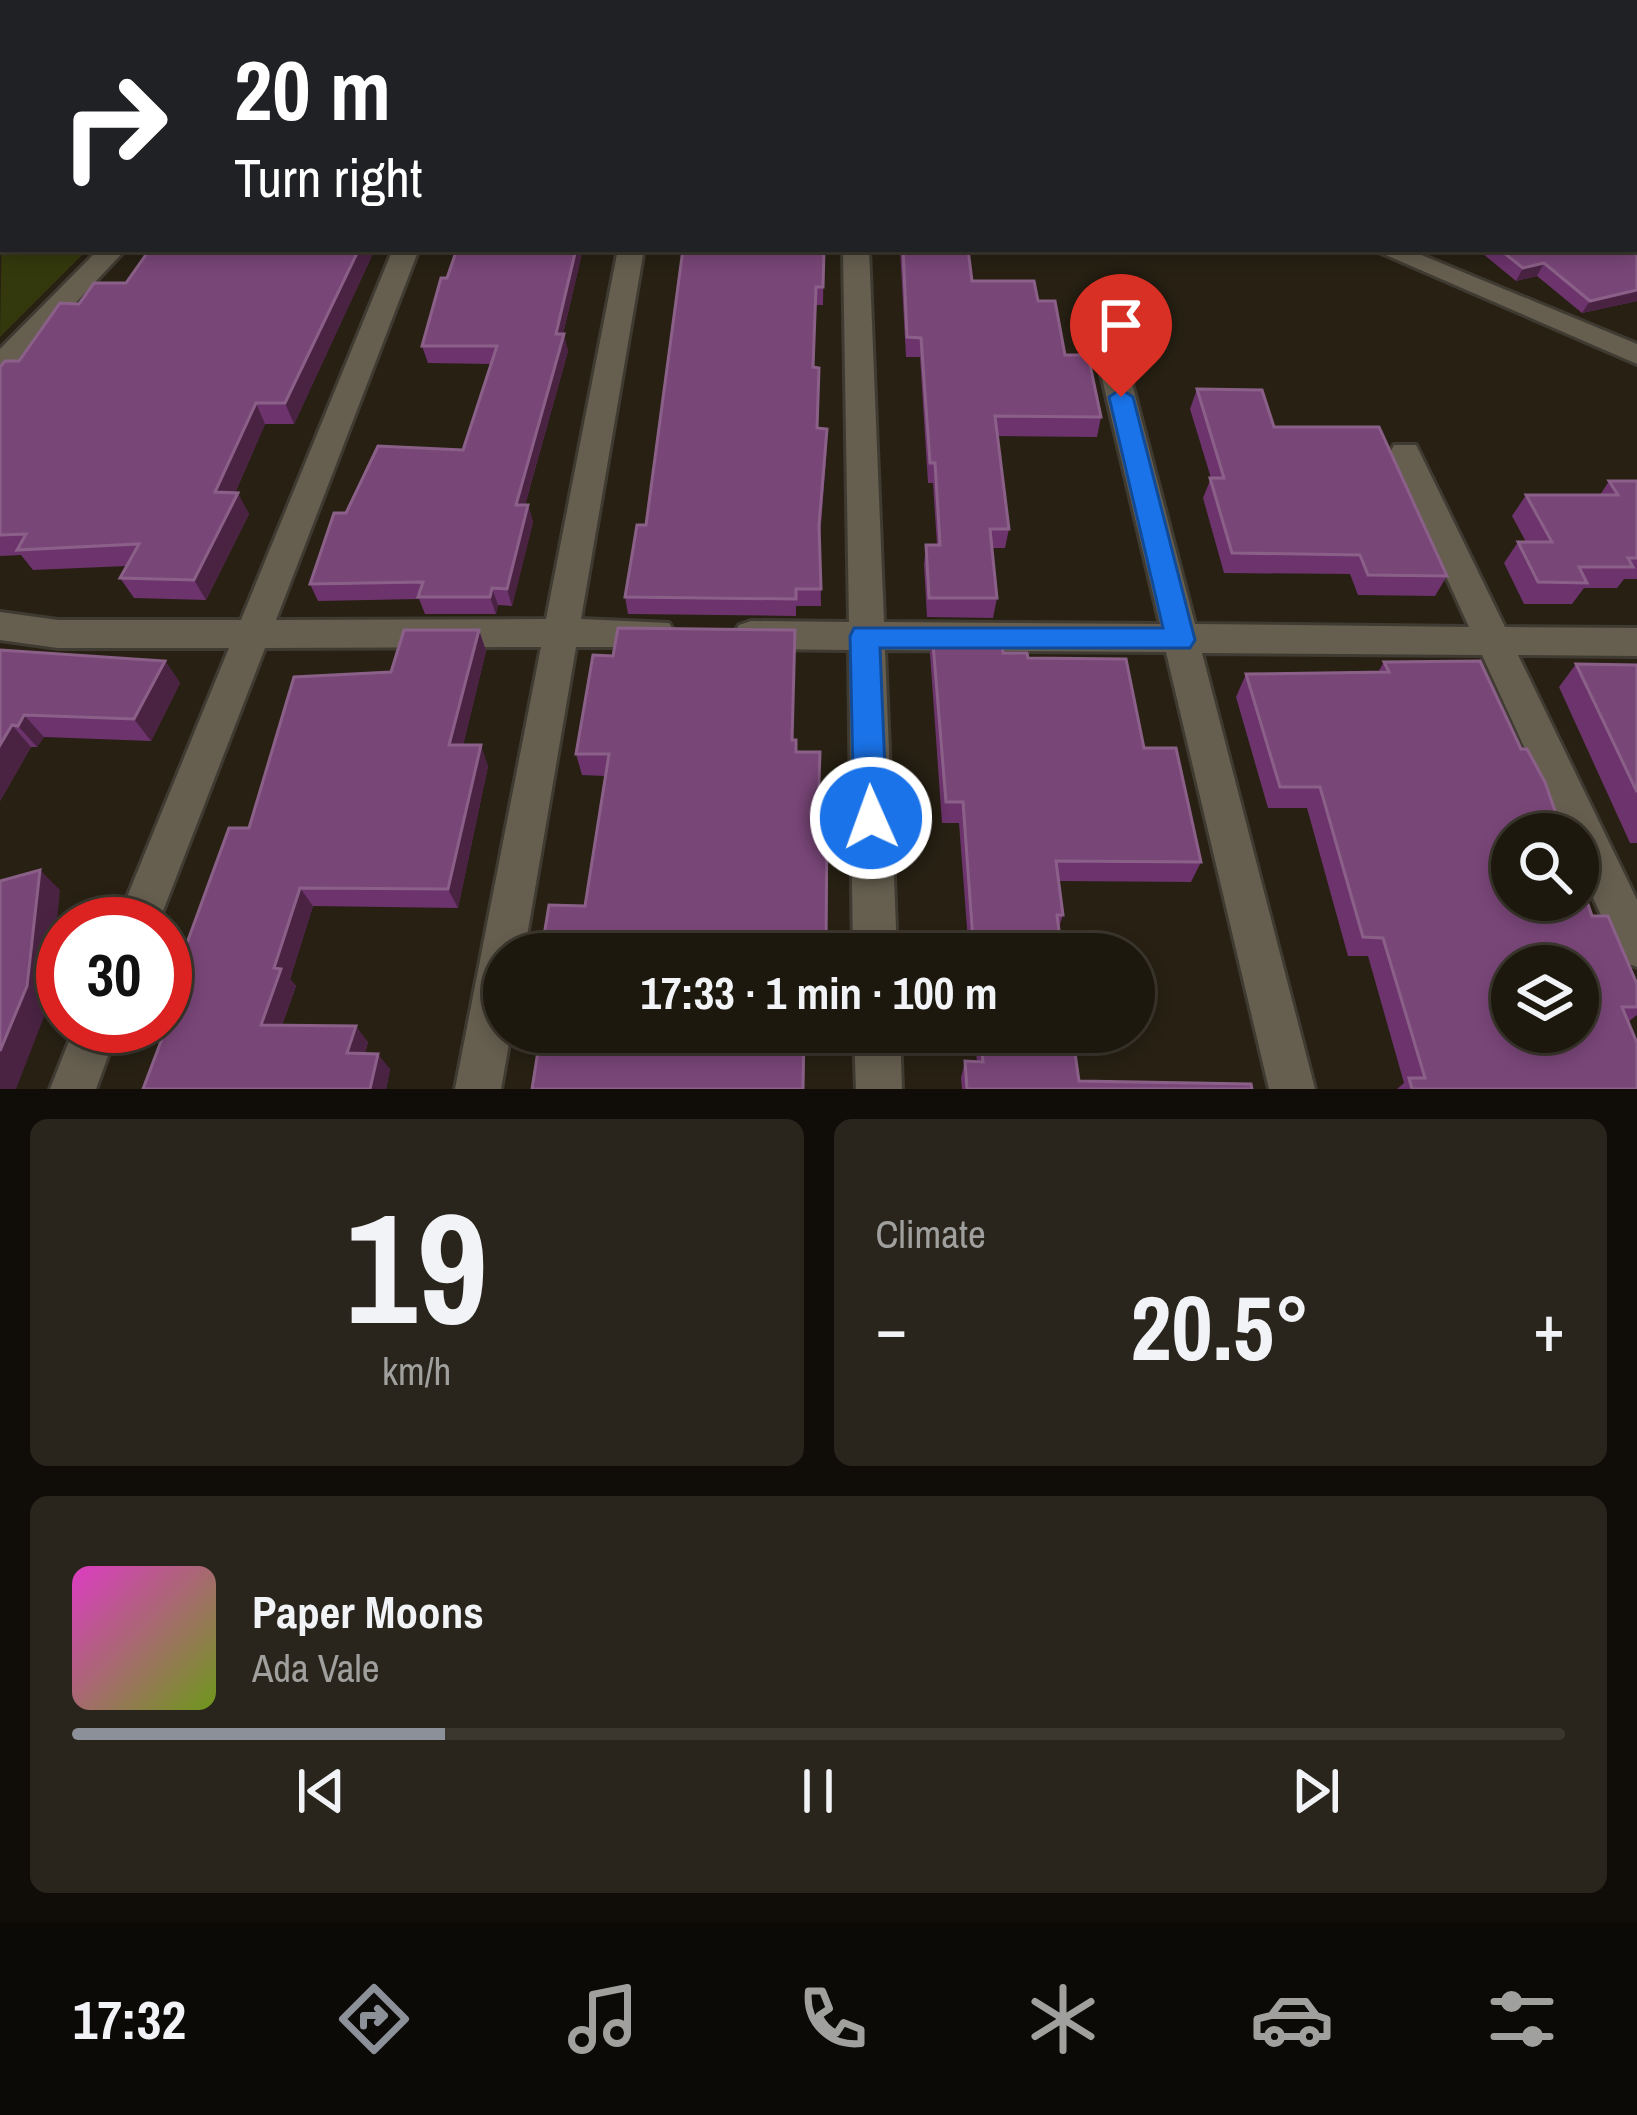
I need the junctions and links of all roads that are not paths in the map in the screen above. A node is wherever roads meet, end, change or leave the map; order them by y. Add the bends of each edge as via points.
1 (110, 252) edge
2 (405, 252) edge
3 (630, 252) edge
4 (856, 252) edge
5 (1392, 252) edge
6 (1637, 355) edge
7 (1112, 357) dead end
8 (0, 366) edge
9 (1405, 453) dead end
10 (0, 626) edge
11 (250, 632) junction
12 (560, 632) junction
13 (865, 636) junction
14 (1180, 640) junction
15 (1637, 642) edge
16 (1495, 644) junction
17 (147, 897) edge
18 (874, 933) edge
19 (1637, 946) edge
20 (87, 1053) edge
21 (878, 1053) edge
22 (73, 1089) edge
23 (478, 1089) edge
24 (879, 1089) edge
25 (1292, 1089) edge

1 - 8 street
2 - 11 street
3 - 12 street
4 - 13 street
5 - 6 street
7 - 14 street
9 - 16 street
10 - 11 street via 58,634
11 - 12 street
11 - 17 street
12 - 13 street
12 - 23 street
13 - 14 street
13 - 18 street
14 - 16 street
14 - 25 street
15 - 16 street
16 - 19 street
20 - 22 street
21 - 24 street

